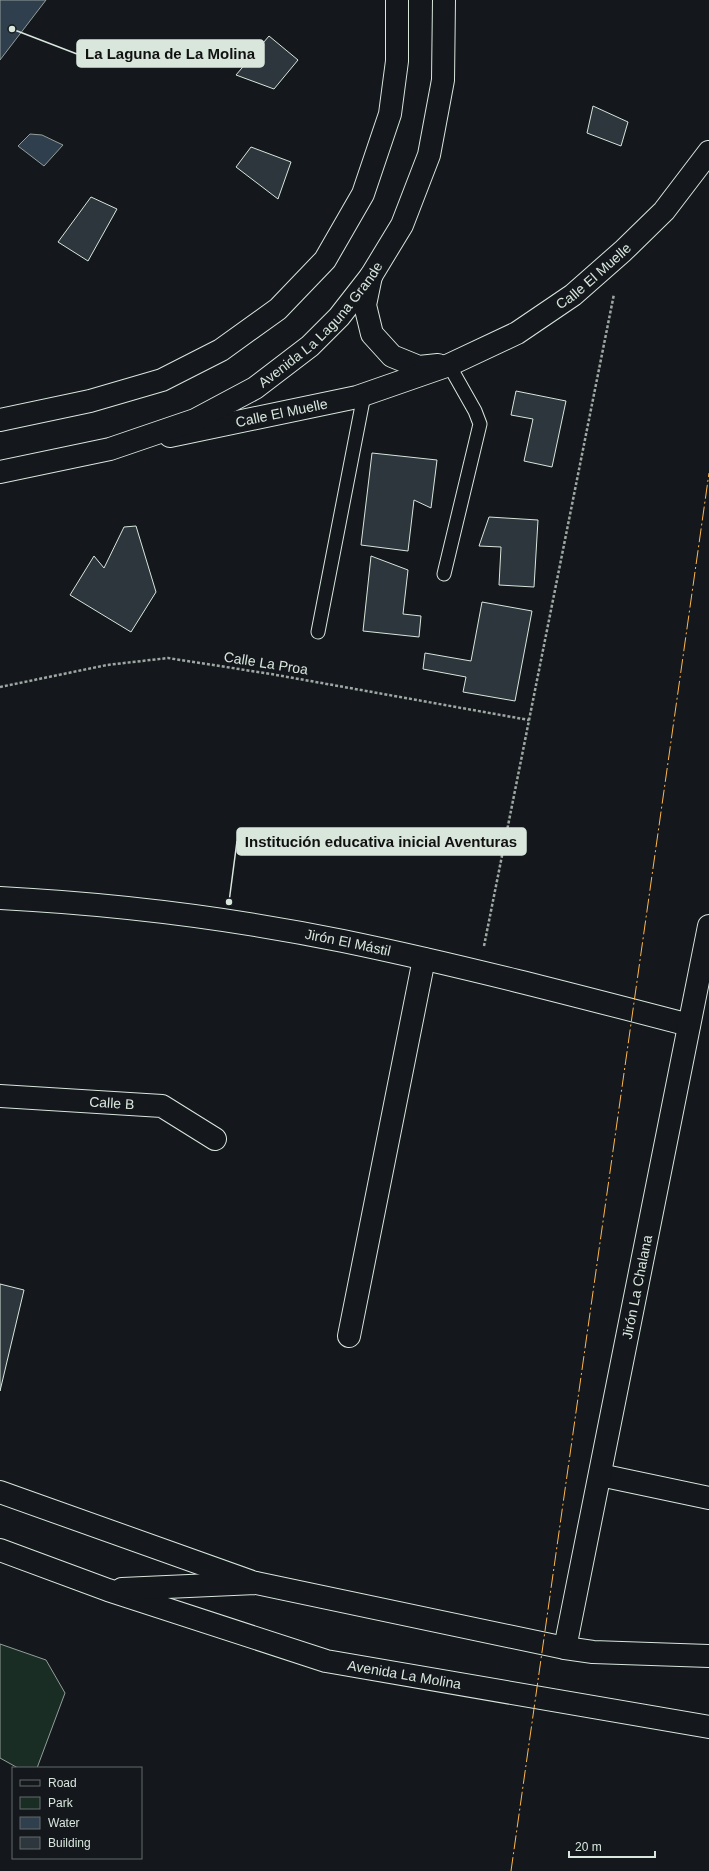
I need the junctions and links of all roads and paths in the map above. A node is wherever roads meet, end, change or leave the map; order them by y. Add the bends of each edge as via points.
1 (397, 0) edge
2 (444, 0) edge
3 (709, 152) edge
4 (371, 276) junction
5 (615, 290) dead end
6 (449, 365) junction
7 (364, 395) junction
8 (0, 420) edge
9 (110, 449) junction
10 (0, 472) edge
11 (444, 574) dead end
12 (318, 632) dead end
13 (0, 687) edge
14 (528, 720) junction
15 (0, 898) edge
16 (709, 926) edge
17 (424, 959) junction
18 (479, 971) junction
19 (689, 1025) junction
20 (0, 1096) edge
21 (215, 1139) dead end
22 (349, 1336) dead end
23 (600, 1475) junction
24 (0, 1492) edge
25 (709, 1498) edge
26 (0, 1550) edge
27 (256, 1583) junction
28 (108, 1590) junction
29 (565, 1648) junction
30 (709, 1656) edge
31 (709, 1728) edge

1 - 8 street via 397,61 390,114 363,194 325,260 278,309 221,350 162,380 90,400
2 - 4 street, Avenida La Laguna Grande via 443,80 429,154 402,225
3 - 6 street, Calle El Muelle via 664,211 573,294 518,333
4 - 6 street, Calle El Muelle via 365,305 372,334 392,356 419,367
4 - 9 street, Avenida La Laguna Grande via 339,317 310,346 255,388 194,420
5 - 14 path
6 - 7 street, Calle El Muelle
6 - 11 lane via 480,424
7 - 9 street, Calle El Muelle
7 - 12 lane
9 - 10 street, Avenida La Laguna Grande
13 - 14 path, Calle La Proa via 107,666 168,658
14 - 18 path
15 - 17 street, Jirón El Mástil via 61,901 190,915 314,936
16 - 19 street, Jirón La Chalana
17 - 18 street, Jirón El Mástil
17 - 22 street
18 - 19 street, Jirón El Mástil
19 - 23 street, Jirón La Chalana
20 - 21 street, Calle B via 162,1106
23 - 25 street
23 - 29 street, Jirón La Chalana
24 - 27 street
26 - 28 street, Avenida La Molina
27 - 28 street, Avenida La Molina
27 - 29 street, Avenida La Molina
28 - 31 street, Avenida La Molina via 326,1661
29 - 30 street, Avenida La Molina via 593,1652

